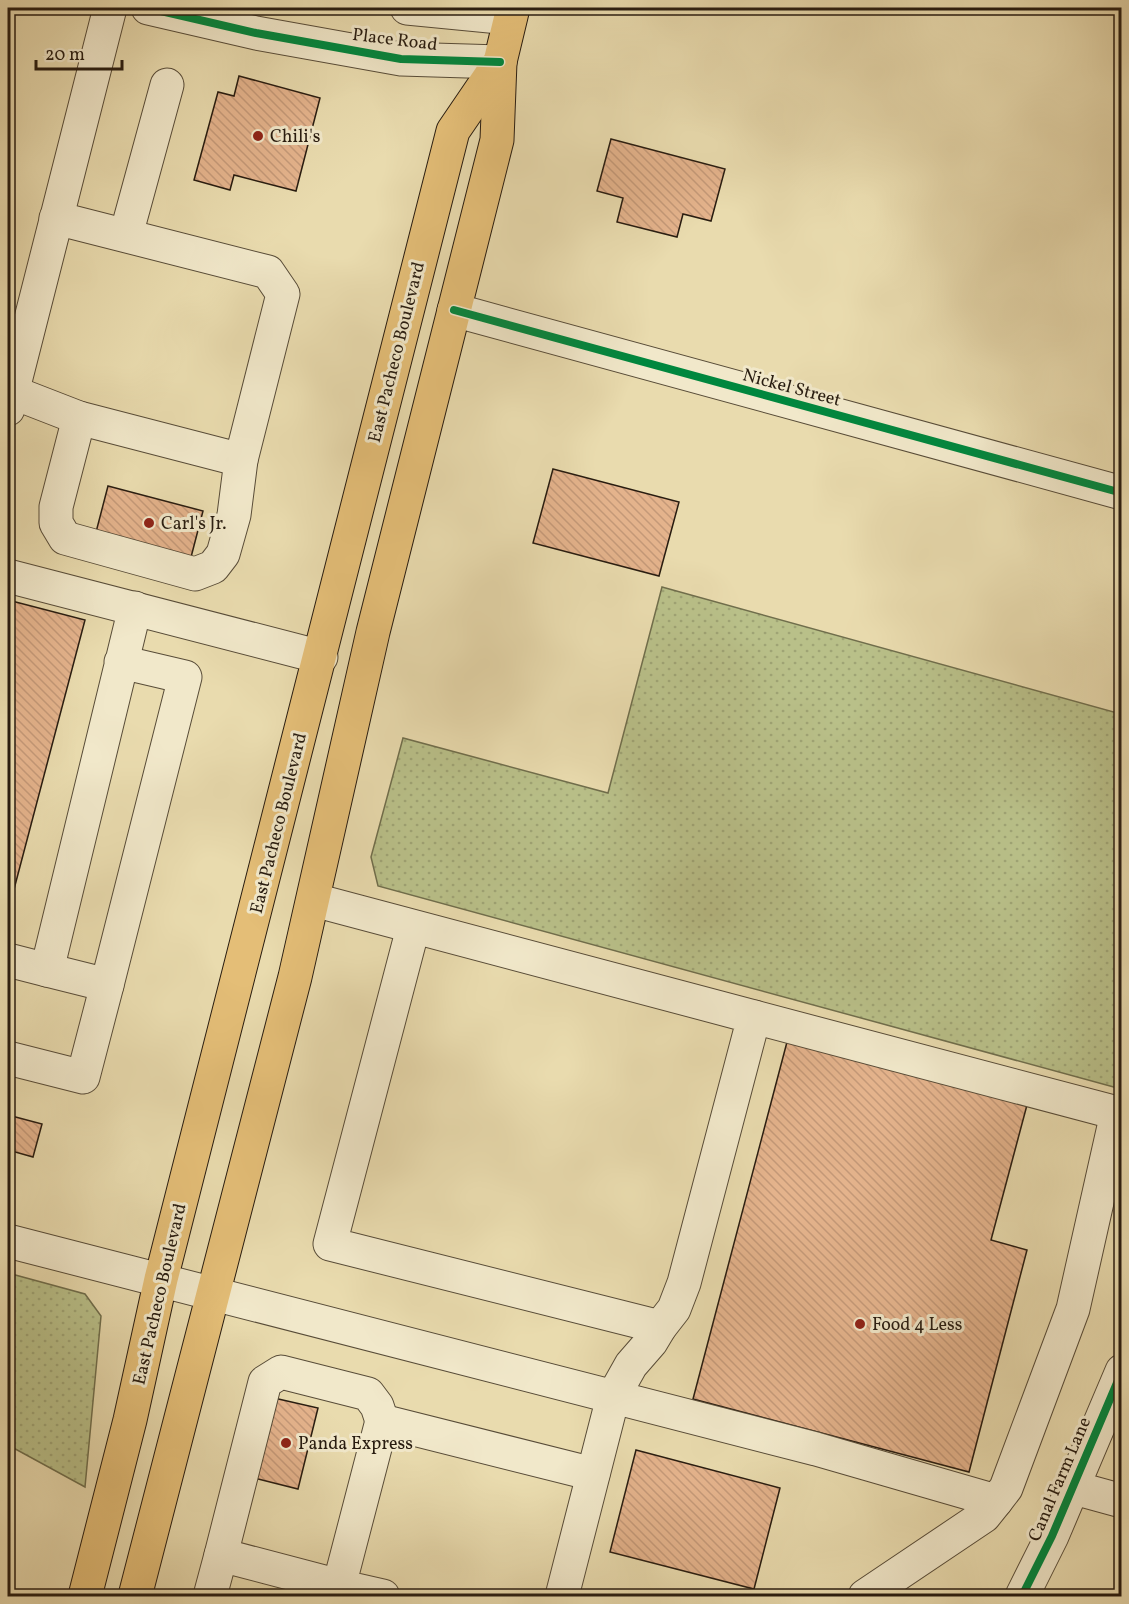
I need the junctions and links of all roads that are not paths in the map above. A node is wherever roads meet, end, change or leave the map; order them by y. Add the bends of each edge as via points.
1 (110, 8) edge
2 (148, 8) edge
3 (407, 8) edge
4 (512, 13) edge
5 (500, 62) junction
6 (167, 85) dead end
7 (57, 218) junction
8 (126, 235) junction
9 (454, 310) junction
10 (10, 400) edge
11 (79, 418) junction
12 (241, 460) junction
13 (1122, 493) edge
14 (8, 576) edge
15 (135, 608) junction
16 (321, 657) junction
17 (121, 662) junction
18 (314, 900) junction
19 (413, 928) junction
20 (8, 960) edge
21 (47, 970) junction
22 (107, 985) junction
23 (753, 1017) junction
24 (8, 1058) edge
25 (8, 1241) edge
26 (161, 1279) junction
27 (214, 1294) junction
28 (660, 1327) junction
29 (1122, 1371) edge
30 (613, 1397) junction
31 (382, 1421) junction
32 (593, 1474) junction
33 (1071, 1487) junction
34 (996, 1501) junction
35 (1122, 1501) edge
36 (221, 1555) junction
37 (322, 1587) edge
38 (85, 1596) edge
39 (135, 1596) edge
40 (210, 1596) edge
41 (383, 1596) edge
42 (562, 1596) edge
43 (865, 1596) edge
44 (1022, 1596) edge

1 - 7 street
2 - 5 street, Place Road via 256,33 401,59
3 - 4 street, Place Road
4 - 5 highway, East Pacheco Boulevard
5 - 9 highway, East Pacheco Boulevard via 497,140
5 - 16 highway, East Pacheco Boulevard via 453,131
6 - 8 street
7 - 8 street
7 - 10 street
8 - 12 street via 268,272 283,294
9 - 13 street, Nickel Street
9 - 18 highway, East Pacheco Boulevard via 373,632
10 - 11 street
11 - 12 street
11 - 12 street via 56,507 56,523 65,538 87,546 195,574 213,567 223,554 234,515
14 - 15 street
15 - 16 street
15 - 17 street
16 - 26 highway, East Pacheco Boulevard
17 - 21 street
17 - 22 street via 185,677
18 - 19 street
18 - 27 highway, East Pacheco Boulevard
19 - 23 street
19 - 28 street via 330,1244
20 - 21 street
21 - 22 street
22 - 24 street via 82,1077
23 - 28 street via 684,1283 674,1309
23 - 34 street via 1117,1113 1073,1309 1006,1488
25 - 26 street
26 - 27 street
26 - 38 highway, East Pacheco Boulevard
27 - 30 street
27 - 39 highway, East Pacheco Boulevard
28 - 30 street
29 - 33 street, Canal Farm Lane
30 - 32 street
30 - 34 street via 827,1452
31 - 32 street
31 - 36 street via 368,1394 281,1372 265,1382
31 - 37 street
32 - 42 street
33 - 35 street
33 - 44 street, Canal Farm Lane
34 - 43 street via 984,1516
36 - 37 street
36 - 40 street
37 - 41 street

